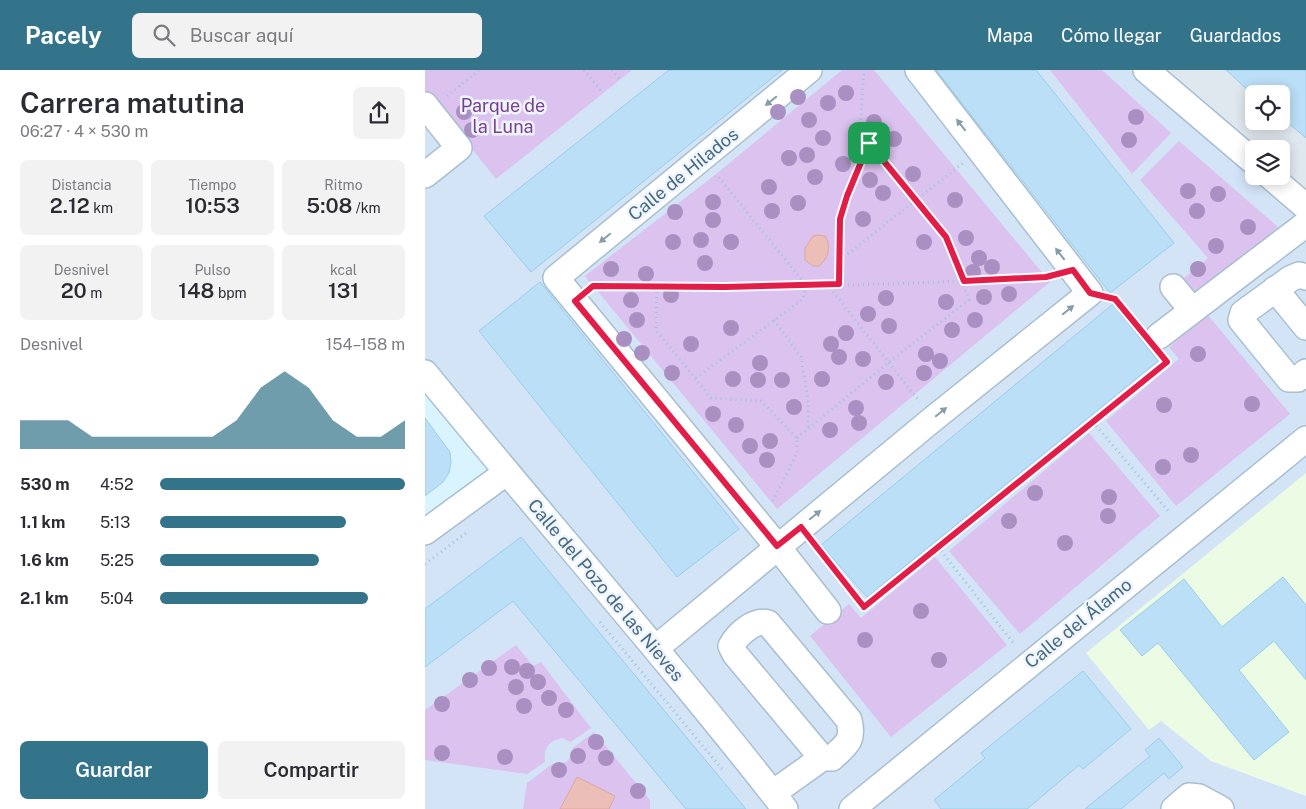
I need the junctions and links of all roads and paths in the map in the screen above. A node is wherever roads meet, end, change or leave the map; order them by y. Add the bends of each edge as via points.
1 (479, 70) edge
2 (585, 70) edge
3 (612, 70) edge
4 (809, 70) edge
5 (864, 70) edge
6 (918, 70) edge
7 (1146, 70) edge
8 (620, 80) dead end
9 (603, 93) dead end
10 (427, 108) edge
11 (869, 143) junction
12 (979, 149) junction
13 (1245, 154) edge
14 (703, 157) junction
15 (425, 175) edge
16 (1280, 185) edge
17 (915, 200) junction
18 (1306, 207) edge
19 (1306, 224) edge
20 (840, 260) junction
21 (1073, 270) junction
22 (1306, 277) edge
23 (964, 281) junction
24 (827, 284) junction
25 (839, 284) junction
26 (806, 285) junction
27 (657, 287) junction
28 (1173, 287) dead end
29 (1275, 289) junction
30 (1090, 293) junction
31 (575, 301) junction
32 (1192, 310) junction
33 (774, 320) junction
34 (1306, 327) edge
35 (1155, 342) junction
36 (888, 362) junction
37 (1306, 372) edge
38 (425, 373) edge
39 (695, 378) junction
40 (933, 418) junction
41 (1093, 422) junction
42 (809, 428) junction
43 (797, 438) junction
44 (1306, 439) edge
45 (507, 472) junction
46 (1170, 513) dead end
47 (757, 521) junction
48 (801, 527) junction
49 (469, 530) dead end
50 (425, 532) edge
51 (777, 546) junction
52 (937, 547) junction
53 (425, 564) edge
54 (828, 611) dead end
55 (598, 619) dead end
56 (1014, 644) dead end
57 (656, 648) junction
58 (822, 758) junction
59 (723, 771) dead end
60 (779, 801) edge
61 (852, 809) edge
62 (1174, 809) edge
63 (1221, 809) edge

1 - 10 path
2 - 9 path
3 - 8 path
4 -> 14 street, Calle de Hilados
5 - 11 path via 860,129
12 -> 6 street
7 - 13 street
10 - 15 street via 459,148
11 - 17 path
11 - 20 path via 840,219
12 - 17 path
21 -> 12 street
14 - 26 path
14 -> 31 street, Calle de Hilados via 556,278
16 - 18 street
17 - 20 path
17 - 23 path via 946,237
19 - 32 street
20 - 25 path
21 - 23 path via 1046,277
21 - 30 street
22 - 29 street via 1299,275
23 - 25 path
23 - 36 path via 969,300
24 - 25 path
24 - 26 path
24 - 36 path
26 - 27 path
26 - 33 path via 803,299
27 - 31 path via 593,286
27 - 39 path via 656,330
28 - 32 street
29 - 34 street
29 - 37 street via 1243,313 1241,320 1289,379 1298,378
30 - 35 path via 1115,299
40 -> 30 street
31 - 47 street
32 - 35 street
33 - 39 path
33 - 42 path via 801,357
35 - 41 path via 1167,362
36 - 40 path
36 - 42 path
38 - 45 street, Calle del Pozo de las Nieves
39 - 43 path via 711,398 761,401
48 -> 40 street
41 - 46 path
41 - 52 path
42 - 43 path
43 - 47 path via 797,453 772,503
44 - 61 street, Calle del Álamo
45 - 50 street
45 - 57 street, Calle del Pozo de las Nieves
47 - 51 street
48 - 51 street
48 - 52 path via 864,607
49 - 53 path
51 - 54 street
51 - 57 street
52 - 56 path
55 - 59 path
57 - 60 street, Calle del Pozo de las Nieves
58 - 58 street via 832,758 850,742 849,720 768,623 761,620 731,646
58 - 60 street
62 - 63 street via 1189,796

